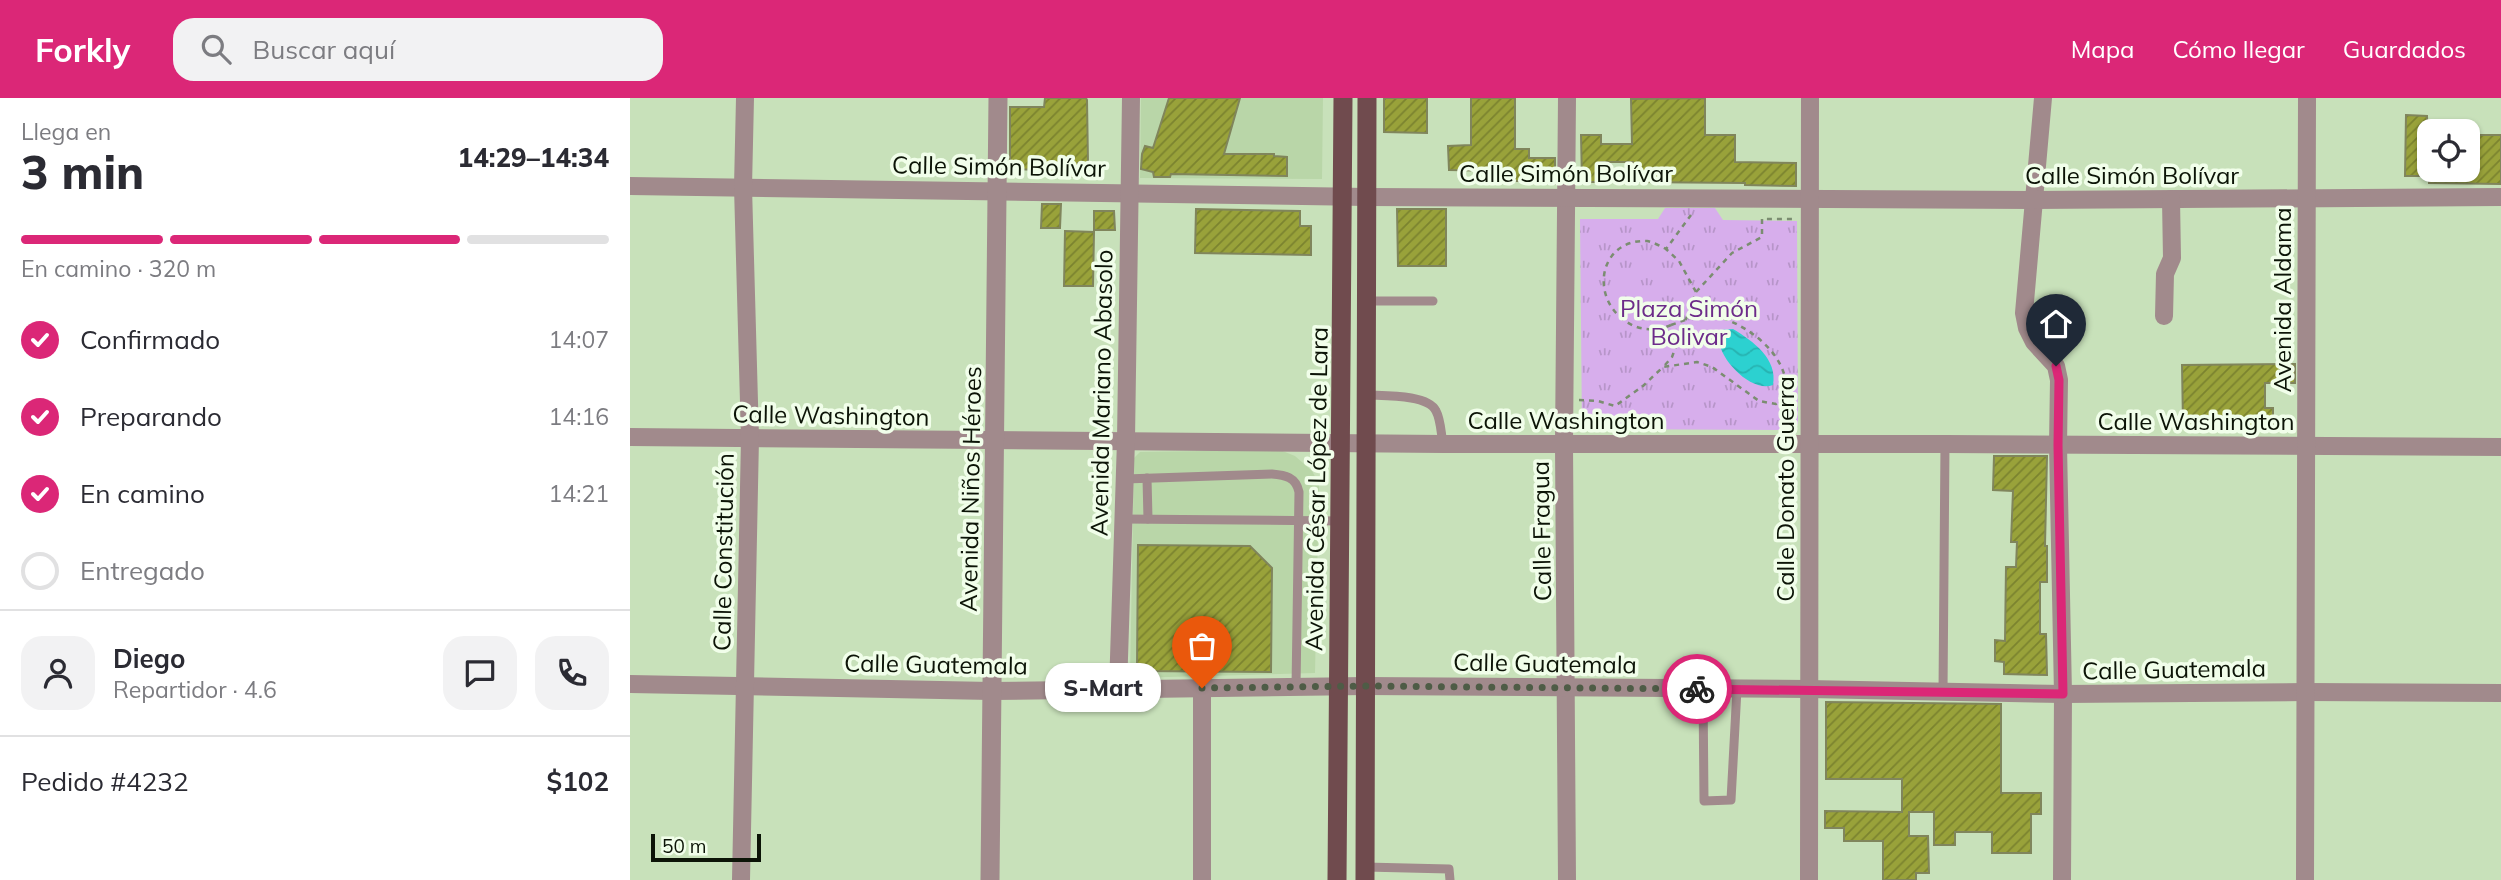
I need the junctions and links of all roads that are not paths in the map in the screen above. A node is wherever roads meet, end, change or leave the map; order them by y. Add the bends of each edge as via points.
1 (744, 98) edge
2 (998, 98) edge
3 (1131, 98) edge
4 (1343, 98) edge
5 (1367, 98) edge
6 (1567, 98) edge
7 (1810, 98) edge
8 (2043, 98) edge
9 (2307, 98) edge
10 (630, 186) edge
11 (743, 187) junction
12 (998, 191) junction
13 (1129, 193) junction
14 (1566, 196) junction
15 (1344, 197) junction
16 (1367, 197) junction
17 (2501, 197) edge
18 (1810, 199) junction
19 (2171, 199) junction
20 (2308, 199) junction
21 (2034, 200) junction
22 (1367, 300) junction
23 (1433, 301) dead end
24 (2164, 316) dead end
25 (1367, 396) junction
26 (630, 438) edge
27 (750, 438) junction
28 (1126, 440) junction
29 (995, 441) junction
30 (1340, 443) junction
31 (1367, 443) junction
32 (1443, 444) junction
33 (1564, 444) junction
34 (1945, 444) junction
35 (1810, 445) junction
36 (2058, 445) junction
37 (2306, 445) junction
38 (2501, 447) edge
39 (1147, 478) junction
40 (1125, 479) junction
41 (1123, 519) junction
42 (1148, 519) junction
43 (1299, 521) junction
44 (1340, 521) junction
45 (630, 684) edge
46 (745, 686) junction
47 (1339, 686) junction
48 (1366, 686) junction
49 (1296, 687) junction
50 (1568, 687) junction
51 (1118, 688) junction
52 (1202, 688) junction
53 (1703, 689) junction
54 (1737, 690) junction
55 (1809, 690) junction
56 (991, 691) junction
57 (1943, 692) junction
58 (2305, 692) junction
59 (2501, 693) edge
60 (2063, 694) junction
61 (1365, 874) edge
62 (741, 880) edge
63 (990, 880) edge
64 (1202, 880) edge
65 (1336, 880) edge
66 (1450, 880) edge
67 (1567, 880) edge
68 (1809, 880) edge
69 (2062, 880) edge
70 (2305, 880) edge

1 - 11 street, Calle Constitución
2 - 12 street, Avenida Niños Héroes
3 - 13 street, Avenida Mariano Abasolo
4 - 15 main road, Avenida César López de Lara
5 - 16 main road, Avenida César López de Lara
6 - 14 street, Calle Fragua
7 - 18 street, Calle Donato Guerra
8 - 21 street
9 - 20 street, Avenida Aldama
10 - 11 street, Calle Simón Bolívar
11 - 12 street, Calle Simón Bolívar
11 - 27 street, Calle Constitución
12 - 13 street, Calle Simón Bolívar
12 - 29 street, Avenida Niños Héroes
13 - 15 street, Calle Simón Bolívar
13 - 28 street, Avenida Mariano Abasolo
14 - 16 street, Calle Simón Bolívar
14 - 18 street, Calle Simón Bolívar
14 - 33 street, Calle Fragua
15 - 16 street, Calle Simón Bolívar
15 - 30 main road, Avenida César López de Lara
16 - 22 main road, Avenida César López de Lara
17 - 20 street, Calle Simón Bolívar
18 - 21 street, Calle Simón Bolívar
18 - 35 street, Calle Donato Guerra
19 - 20 street, Calle Simón Bolívar
19 - 21 street, Calle Simón Bolívar
19 - 24 street via 2172,258 2165,274
20 - 37 street, Avenida Aldama
21 - 36 street via 2024,313 2034,342 2056,366
22 - 23 lane
22 - 25 main road, Avenida César López de Lara
25 - 31 main road, Avenida César López de Lara
25 - 32 lane via 1427,401 1436,411
26 - 27 street, Calle Washington
27 - 29 street, Calle Washington
27 - 46 street, Calle Constitución
28 - 29 street, Calle Washington
28 - 30 street, Calle Washington
28 - 40 street, Avenida Mariano Abasolo
29 - 56 street, Avenida Niños Héroes
30 - 31 street, Calle Washington
30 - 44 main road, Avenida César López de Lara
31 - 32 street, Calle Washington
31 - 48 main road, Avenida César López de Lara
32 - 33 street, Calle Washington
33 - 35 street, Calle Washington
33 - 50 street, Calle Fragua
34 - 35 street, Calle Washington
34 - 36 street, Calle Washington
34 - 57 lane
35 - 55 street, Calle Donato Guerra
36 - 37 street, Calle Washington
36 - 60 street
37 - 38 street, Calle Washington
37 - 58 street, Avenida Aldama
39 - 40 lane
39 - 42 lane
39 - 43 lane via 1288,476 1299,488
40 - 41 street, Avenida Mariano Abasolo
41 - 42 lane
41 - 51 street, Avenida Mariano Abasolo
42 - 43 lane
43 - 44 lane
43 - 49 lane
44 - 47 main road, Avenida César López de Lara
45 - 46 street, Calle Guatemala
46 - 56 street, Calle Guatemala
46 - 62 street, Calle Constitución
47 - 48 street, Calle Guatemala
47 - 49 street, Calle Guatemala
47 - 65 main road, Avenida César López de Lara
48 - 50 street, Calle Guatemala
48 - 61 main road, Avenida César López de Lara
49 - 52 street, Calle Guatemala
50 - 53 street, Calle Guatemala
50 - 67 street, Calle Fragua
51 - 52 street, Calle Guatemala
51 - 56 street, Calle Guatemala
52 - 64 street
53 - 54 street, Calle Guatemala
53 - 54 lane via 1704,801 1731,800
54 - 55 street, Calle Guatemala
55 - 57 street, Calle Guatemala
55 - 68 street, Calle Donato Guerra
56 - 63 street, Avenida Niños Héroes
57 - 60 street, Calle Guatemala
58 - 59 street, Calle Guatemala
58 - 60 street, Calle Guatemala
58 - 70 street, Avenida Aldama
60 - 69 street
61 - 66 lane via 1450,869

